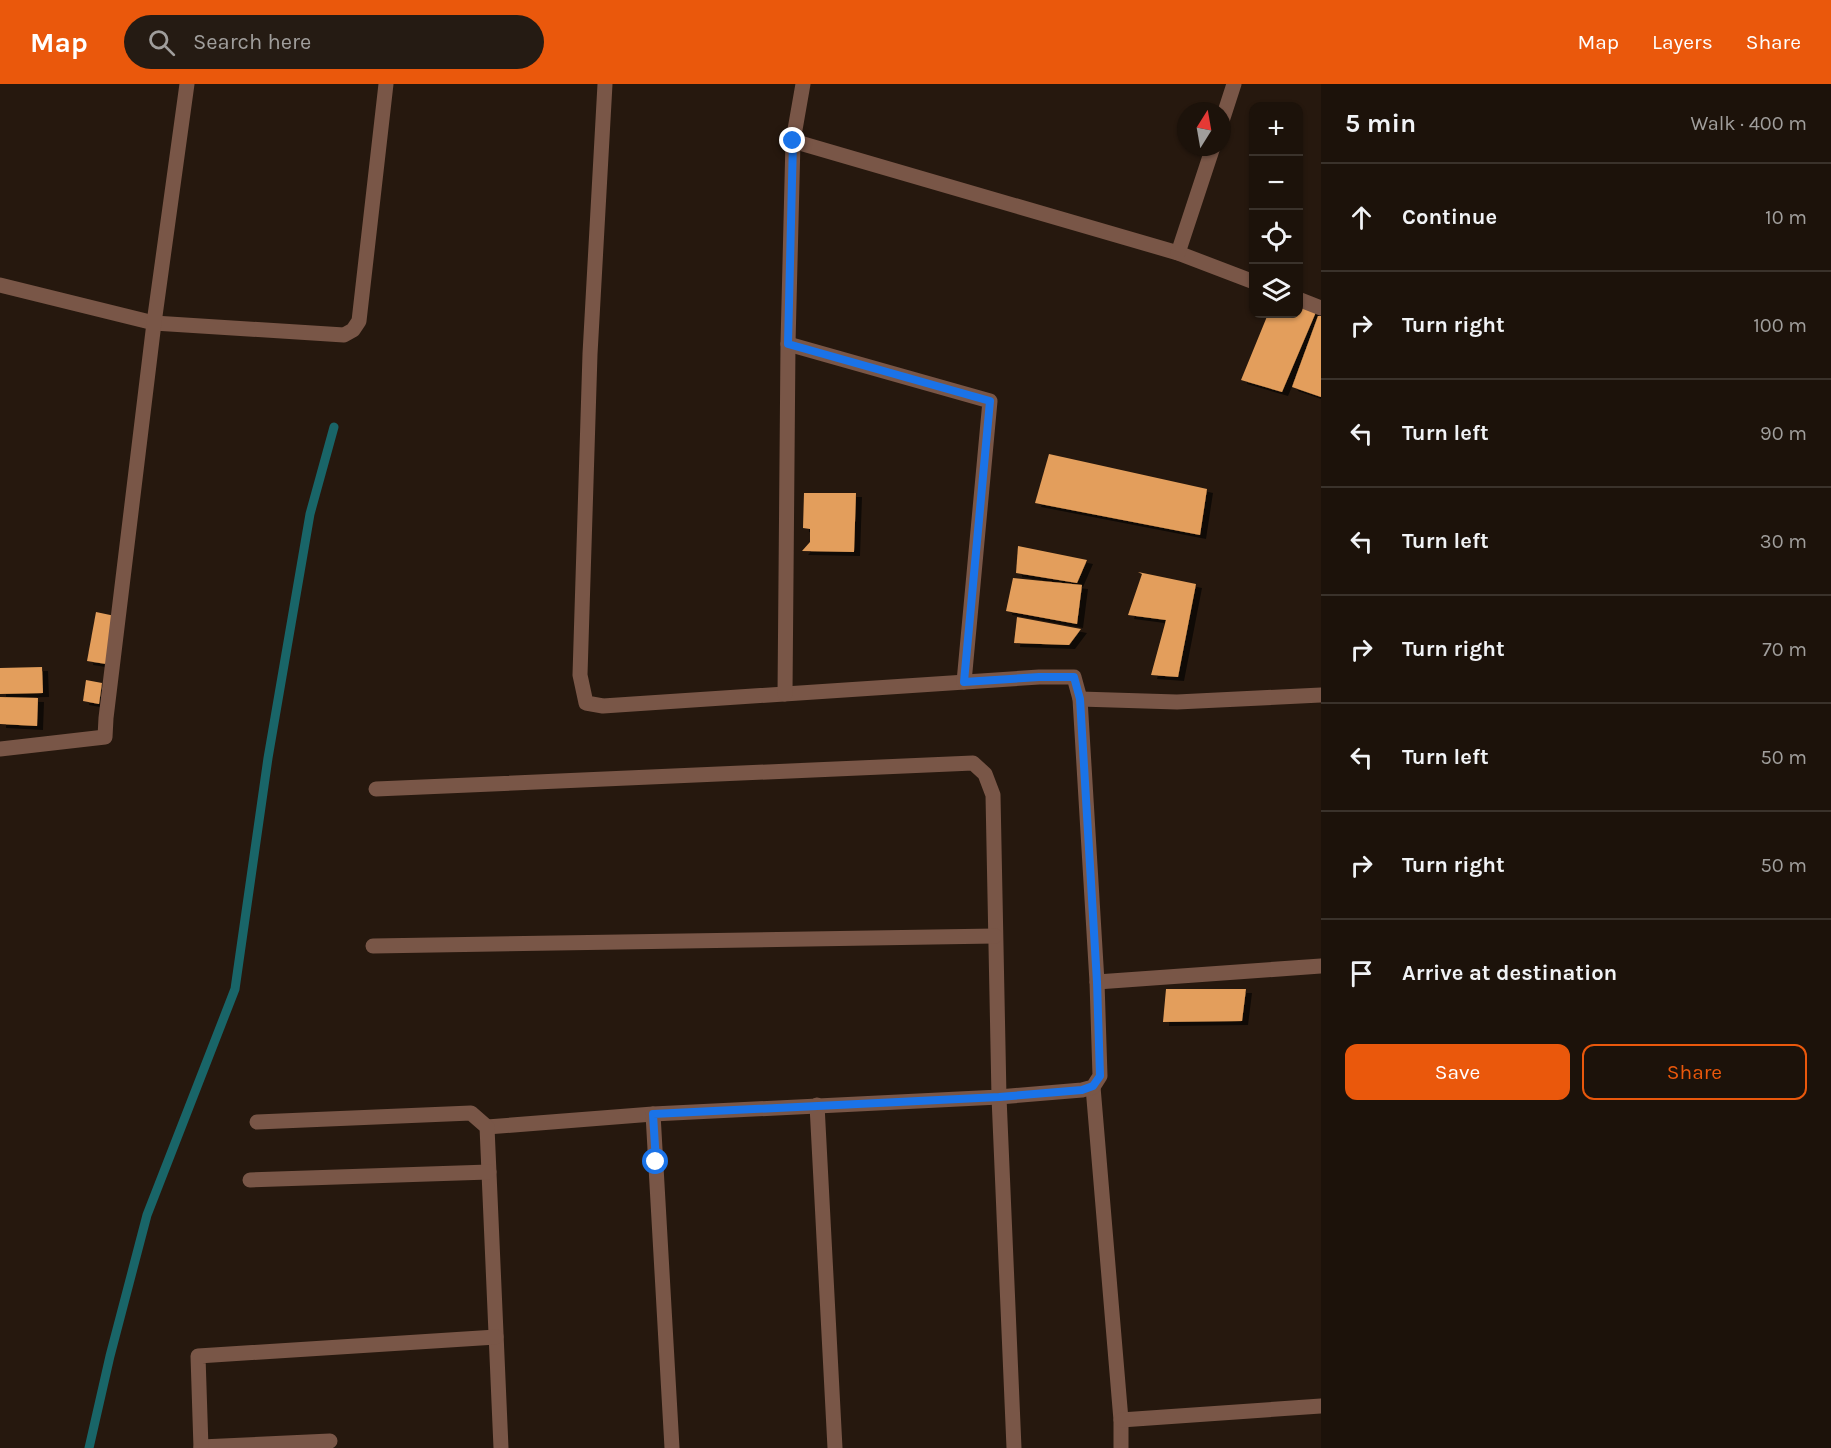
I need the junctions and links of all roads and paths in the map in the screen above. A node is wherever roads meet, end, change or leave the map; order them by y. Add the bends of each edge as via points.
1 (187, 84) edge
2 (386, 84) edge
3 (605, 84) edge
4 (803, 84) edge
5 (1234, 84) edge
6 (1228, 102) edge
7 (793, 141) junction
8 (1210, 156) edge
9 (1178, 253) junction
10 (1249, 280) edge
11 (0, 285) edge
12 (1303, 301) edge
13 (1321, 308) edge
14 (154, 323) junction
15 (788, 344) junction
16 (964, 682) junction
17 (785, 694) junction
18 (1321, 695) edge
19 (1080, 699) junction
20 (0, 749) edge
21 (376, 789) dead end
22 (995, 936) junction
23 (373, 946) dead end
24 (1321, 966) edge
25 (1097, 982) junction
26 (1093, 1086) junction
27 (999, 1097) junction
28 (817, 1105) junction
29 (653, 1114) junction
30 (257, 1122) dead end
31 (487, 1127) junction
32 (489, 1172) junction
33 (250, 1180) dead end
34 (496, 1337) junction
35 (1321, 1406) edge
36 (1121, 1420) junction
37 (330, 1441) dead end
38 (201, 1447) edge
39 (501, 1448) edge
40 (672, 1448) edge
41 (834, 1448) edge
42 (1014, 1448) edge
43 (1121, 1448) edge

1 - 14 street
2 - 14 street via 358,321 353,330 344,335
3 - 17 street via 590,354 580,675 586,703 603,706
4 - 7 street
5 - 6 street
7 - 9 street
7 - 15 street
8 - 9 street
9 - 10 street
11 - 14 street
12 - 13 street
14 - 20 street via 105,737
15 - 16 street via 990,401
15 - 17 street
16 - 17 street
16 - 19 street via 1074,677
18 - 19 street via 1177,702
19 - 25 street
21 - 22 street via 973,763 985,774 993,795
22 - 23 street
22 - 27 street
24 - 25 street
25 - 26 street via 1100,1076
26 - 27 street
26 - 36 street
27 - 28 street
27 - 42 street
28 - 29 street
28 - 41 street
29 - 31 street
29 - 40 street
30 - 31 street via 471,1113
31 - 32 street
32 - 33 street
32 - 34 street
34 - 38 street via 198,1356
34 - 39 street
35 - 36 street
36 - 43 street
37 - 38 street

